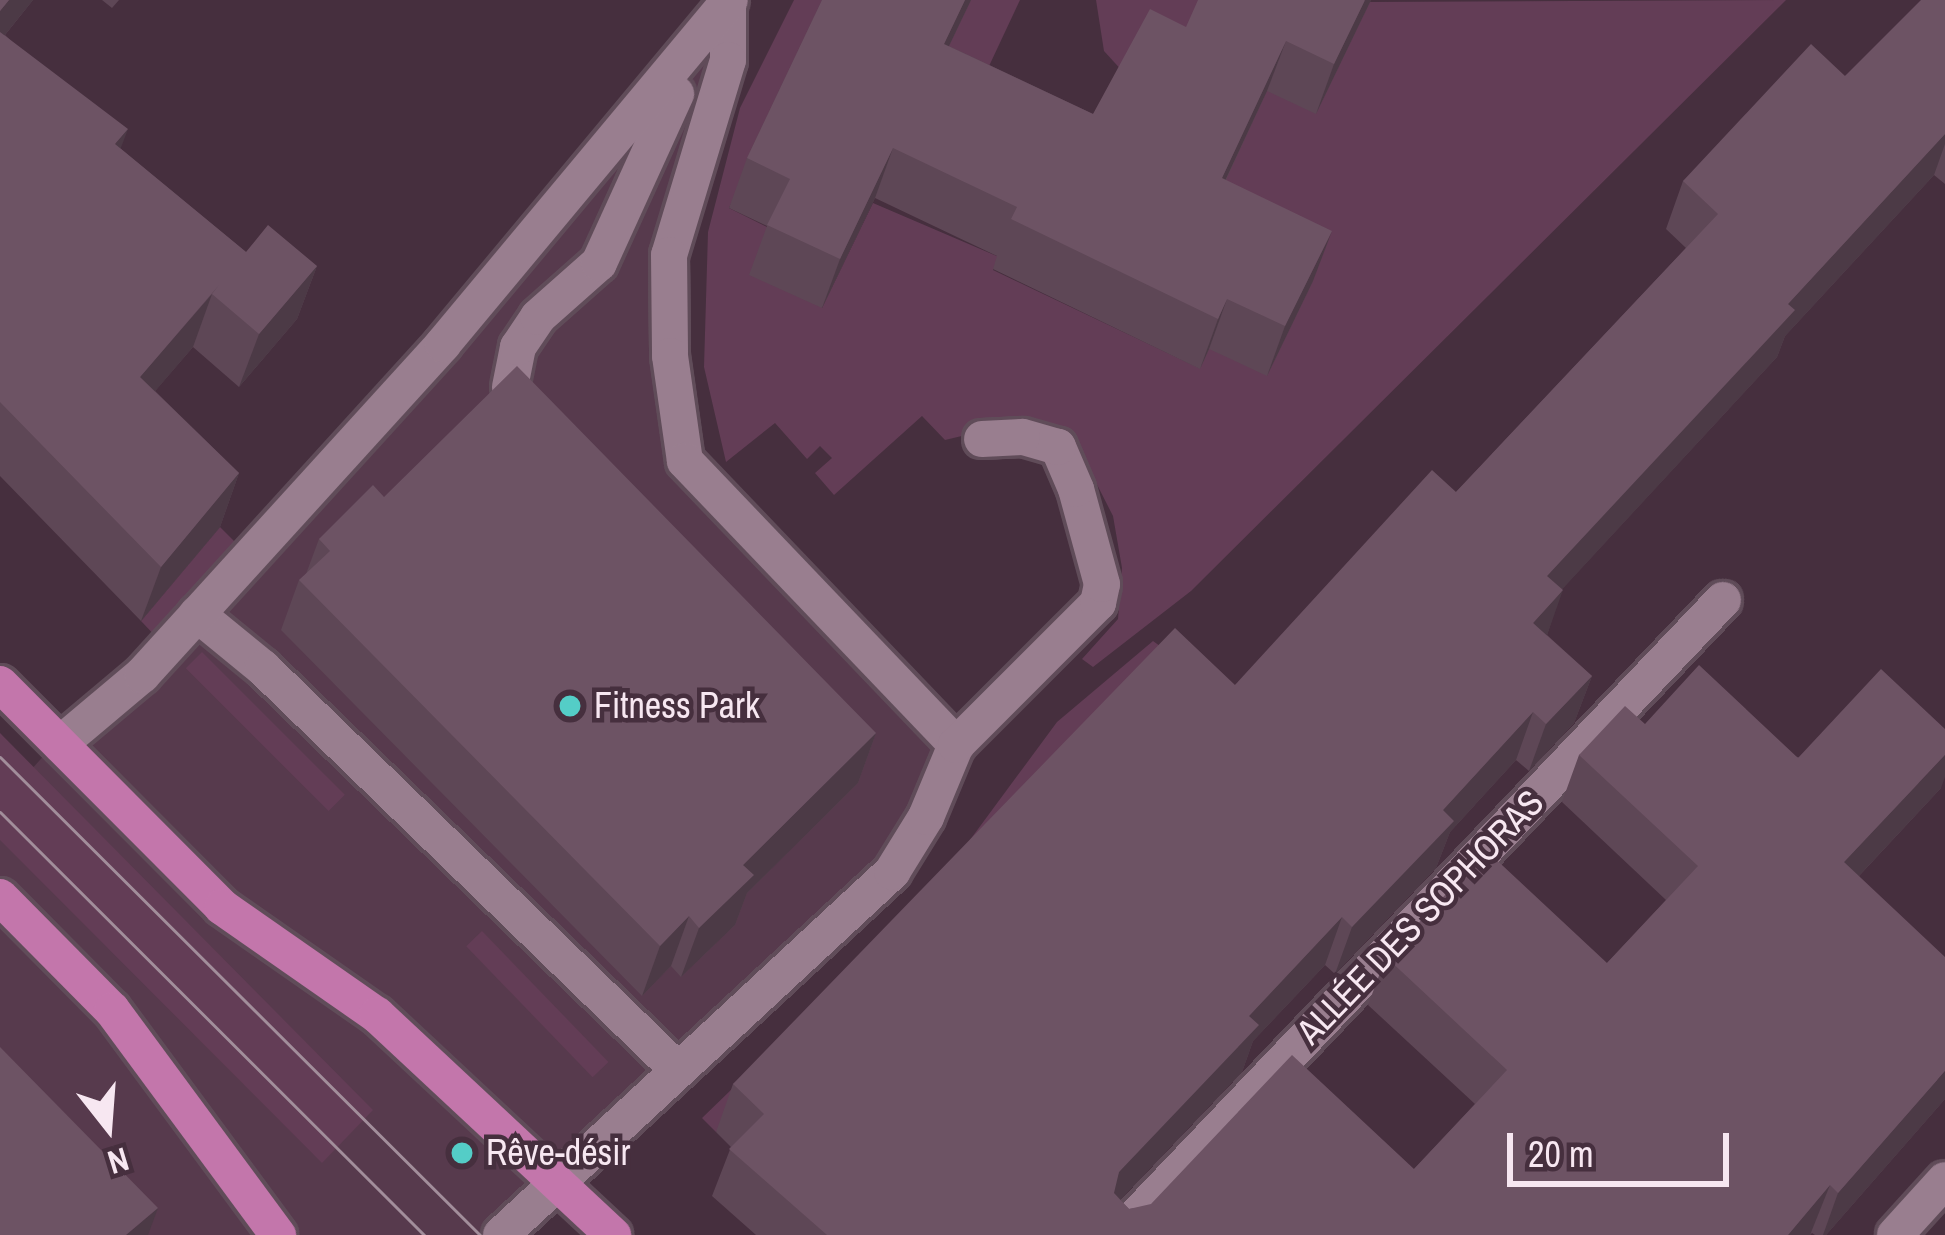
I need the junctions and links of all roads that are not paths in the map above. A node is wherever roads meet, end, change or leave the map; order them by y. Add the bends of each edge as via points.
1 (729, 1) edge
2 (510, 387) edge
3 (982, 439) dead end
4 (1723, 600) dead end
5 (197, 614) junction
6 (0, 684) edge
7 (60, 744) junction
8 (956, 745) junction
9 (0, 897) edge
10 (678, 1070) junction
11 (1945, 1180) edge
12 (558, 1181) junction
13 (278, 1235) edge
14 (501, 1235) edge
15 (613, 1235) edge
16 (1118, 1235) edge
17 (1895, 1235) edge

1 - 2 street via 659,125 599,263 538,316 518,347
1 - 5 street via 458,328
1 - 8 street via 728,60 669,255 670,356 685,461
3 - 8 street via 1022,437 1058,447 1102,584 1088,620
4 - 16 street, ALLÉE DES SOPHORAS
5 - 7 street via 142,675
5 - 10 street via 263,668
6 - 7 main road
7 - 12 main road via 222,908 377,1015
8 - 10 street via 926,818 892,872
9 - 13 main road via 112,1010
10 - 12 street
11 - 17 street
12 - 14 street
12 - 15 main road

